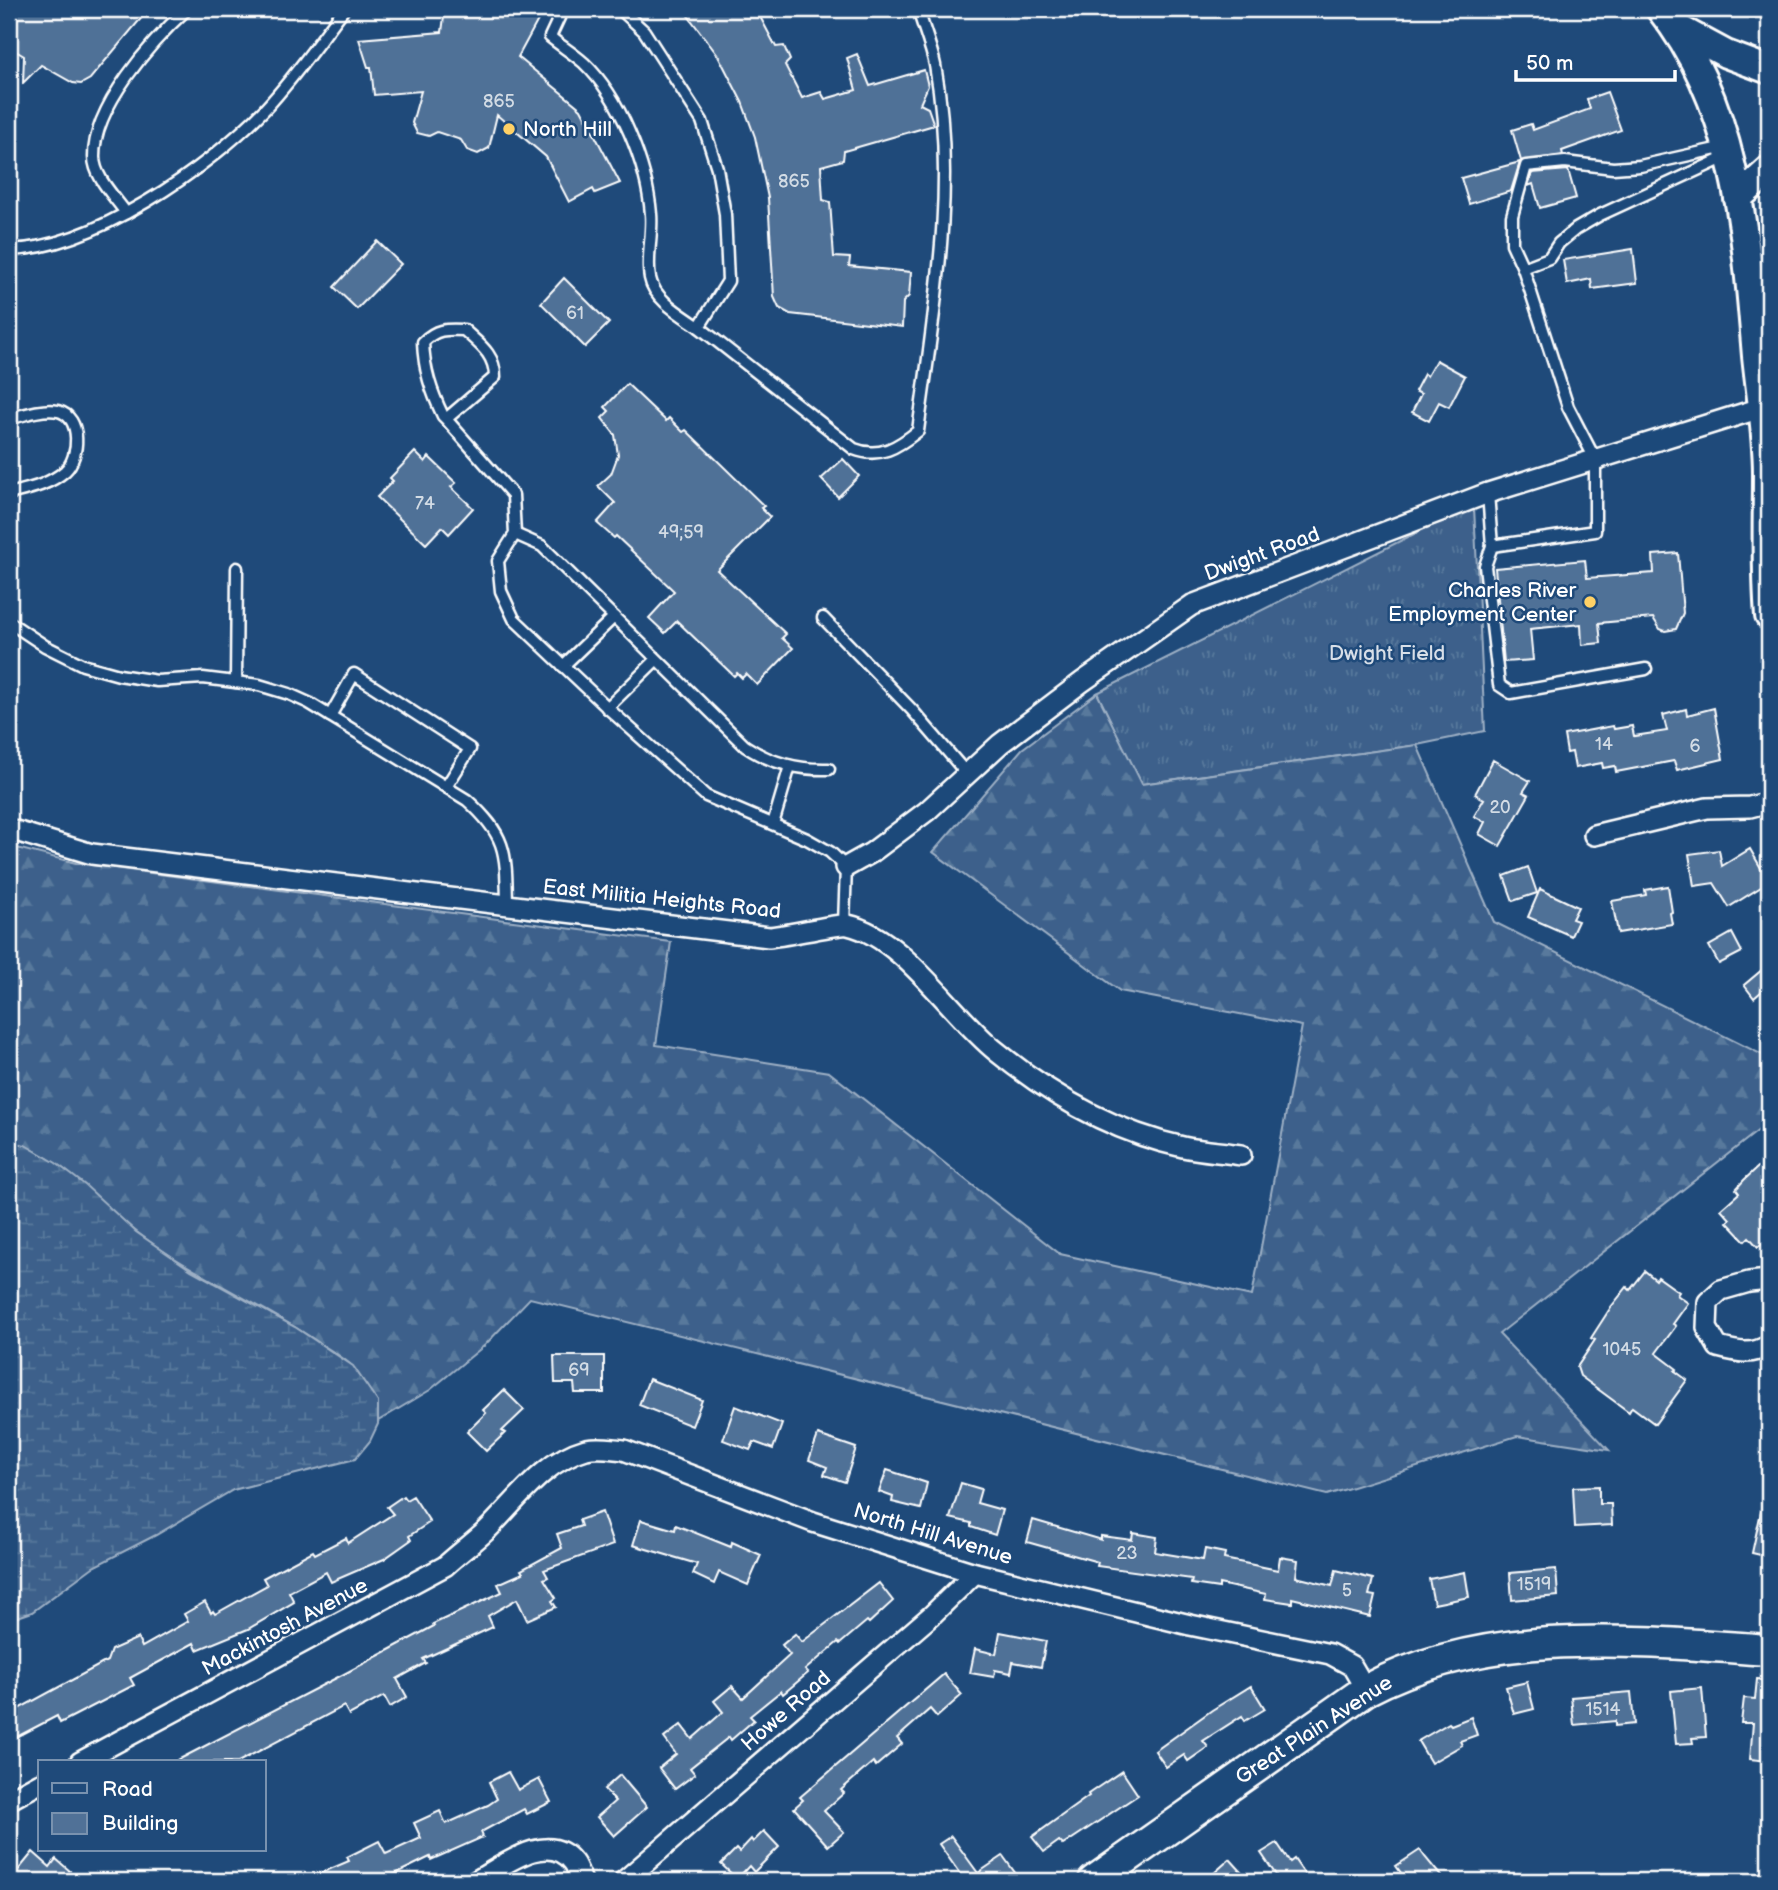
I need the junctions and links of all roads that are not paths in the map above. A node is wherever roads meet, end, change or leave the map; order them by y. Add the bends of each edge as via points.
1 (187, 9) edge
2 (344, 9) edge
3 (563, 9) edge
4 (620, 9) edge
5 (918, 9) edge
6 (1667, 18) edge
7 (1769, 70) edge
8 (1728, 151) junction
9 (1769, 170) edge
10 (1738, 198) junction
11 (125, 213) junction
12 (9, 250) edge
13 (1523, 268) junction
14 (699, 327) junction
15 (1761, 408) junction
16 (9, 419) edge
17 (446, 419) junction
18 (1595, 459) junction
19 (1488, 493) junction
20 (9, 494) edge
21 (515, 534) junction
22 (1492, 546) junction
23 (237, 568) dead end
24 (1769, 616) edge
25 (614, 617) junction
26 (823, 618) dead end
27 (9, 622) edge
28 (656, 660) junction
29 (564, 666) junction
30 (1646, 669) dead end
31 (236, 682) junction
32 (607, 708) junction
33 (330, 716) junction
34 (790, 766) junction
35 (829, 769) dead end
36 (967, 774) junction
37 (446, 787) junction
38 (1769, 802) edge
39 (773, 824) junction
40 (9, 829) edge
41 (1594, 835) dead end
42 (845, 867) junction
43 (507, 904) junction
44 (844, 923) junction
45 (1241, 1155) dead end
46 (1769, 1280) edge
47 (1769, 1345) edge
48 (500, 1515) joint
49 (975, 1573) junction
50 (1769, 1650) edge
51 (1366, 1690) junction
52 (84, 1760) edge
53 (38, 1784) edge
54 (9, 1800) edge
55 (475, 1881) edge
56 (582, 1881) edge
57 (624, 1881) edge
58 (1094, 1881) edge

1 - 11 lane via 122,80 101,122 94,157 98,173
2 - 11 lane via 264,109 221,149
3 - 14 lane via 550,37 585,64 608,93 645,173 651,215 650,280 661,298
4 - 14 lane via 644,32 696,111 717,169 726,214 728,281
5 - 14 lane via 934,63 942,126 937,285 918,431 883,452 868,455 854,449
6 - 7 main road via 1725,54
6 - 8 main road via 1703,81
8 - 10 main road
8 - 13 lane via 1600,215 1559,243 1549,258
8 - 13 lane via 1640,166 1565,162 1527,166 1512,216 1511,244
9 - 10 main road
10 - 15 main road
11 - 12 lane via 84,233
13 - 18 lane via 1568,407
15 - 18 street, Dwight Road
15 - 24 main road via 1767,470
16 - 20 lane via 54,410 65,414 77,449 66,470 55,478
17 - 17 lane via 432,393 423,342 432,333 464,330 495,364 495,377
17 - 21 lane via 513,495
18 - 19 street, Dwight Road
18 - 22 lane via 1595,531
19 - 22 lane
19 - 36 street, Dwight Road via 1192,605 1000,744
21 - 25 lane via 542,546
21 - 29 lane via 498,561 500,591 514,619
22 - 30 lane via 1485,566 1499,685 1511,693
23 - 31 lane
25 - 28 lane
25 - 29 lane
26 - 36 lane
27 - 31 lane via 83,665 119,675 157,681 203,678
28 - 32 lane
28 - 34 lane via 745,746 761,757
29 - 32 lane
31 - 33 lane via 289,694
32 - 39 lane via 706,796
33 - 37 lane
33 - 37 lane via 354,674 470,749
34 - 35 lane
34 - 39 lane
36 - 42 street, Dwight Road via 927,811
37 - 43 lane via 467,800 496,831 507,867
38 - 41 street via 1707,808
39 - 42 lane via 830,852
40 - 43 street, East Militia Heights Road via 92,855
42 - 44 lane
43 - 44 street, East Militia Heights Road via 769,937
44 - 45 street via 869,931 887,945 994,1050 1064,1100 1114,1125 1183,1147
46 - 47 street via 1721,1290 1708,1302 1707,1328 1718,1347 1757,1353
48 - 49 street, North Hill Avenue via 554,1465 586,1449 603,1447 624,1450 813,1522
48 - 52 street, Mackintosh Avenue via 444,1566
49 - 51 street, North Hill Avenue via 1330,1654 1352,1666
49 - 57 street, Howe Road
50 - 51 main road, Great Plain Avenue via 1650,1642 1473,1651 1432,1661
51 - 58 main road, Great Plain Avenue
53 - 54 street
55 - 56 street via 532,1849 553,1848 572,1860

